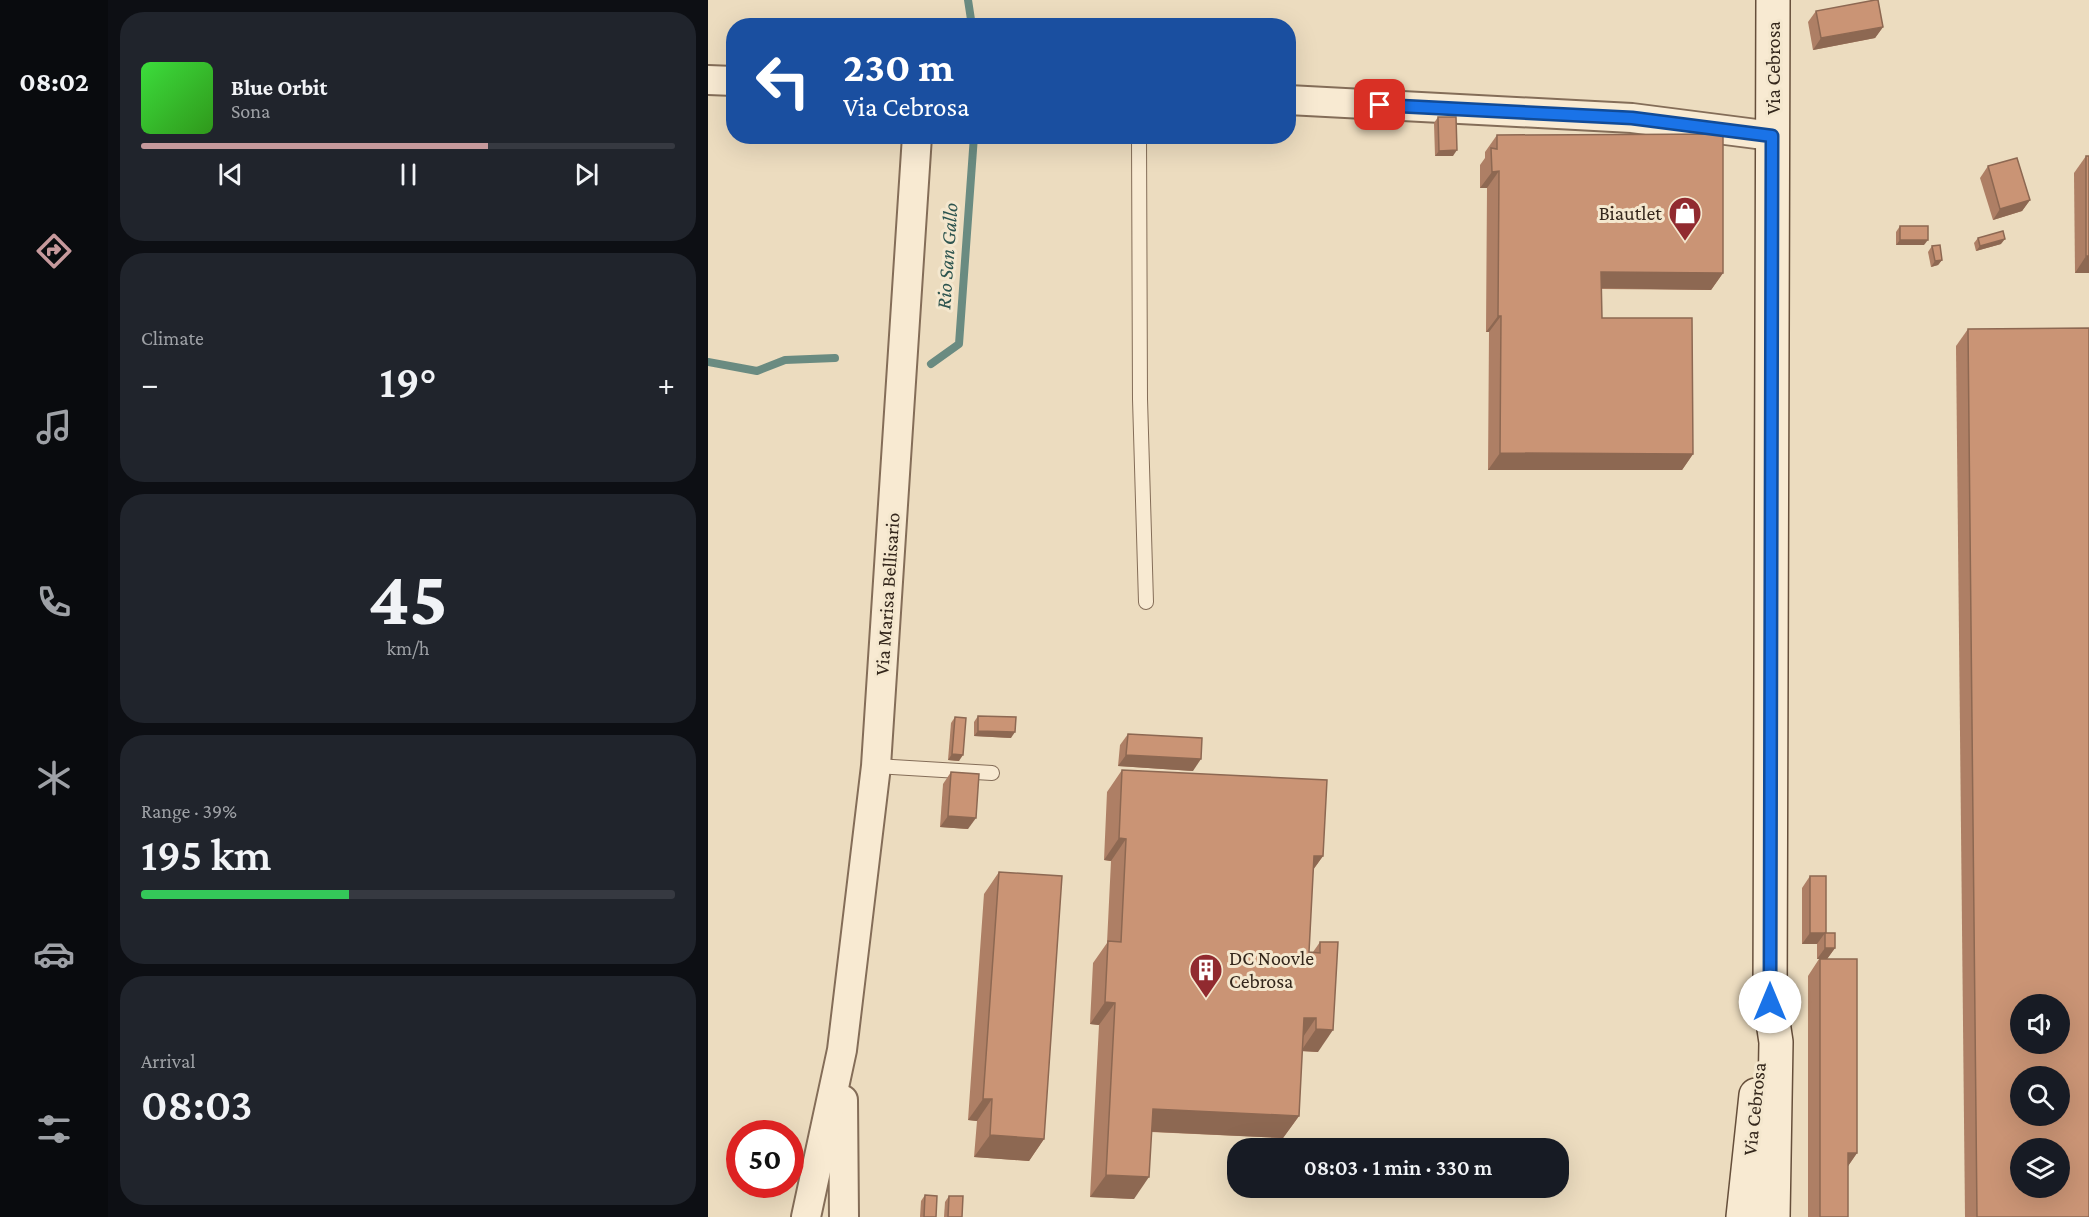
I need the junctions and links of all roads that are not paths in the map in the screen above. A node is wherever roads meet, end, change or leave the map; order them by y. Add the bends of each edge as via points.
1 (1773, 0) edge
2 (708, 80) edge
3 (726, 81) edge
4 (1296, 100) edge
5 (1772, 136) junction
6 (916, 144) edge
7 (1139, 144) edge
8 (1146, 602) dead end
9 (876, 766) junction
10 (992, 773) dead end
11 (1770, 1002) junction
12 (842, 1050) junction
13 (806, 1217) edge
14 (844, 1217) edge
15 (1743, 1217) edge
16 (1773, 1217) edge

1 - 5 main road, Via Cebrosa
2 - 3 street
4 - 5 street, Via Cebrosa via 1632,118
5 - 11 main road, Via Cebrosa
6 - 9 street, Via Marisa Bellisario
7 - 8 lane
9 - 10 lane
9 - 12 street, Via Marisa Bellisario
11 - 15 main road, Via Cebrosa via 1761,1042
11 - 16 main road, Via Cebrosa via 1776,1042
12 - 13 street, Via Marisa Bellisario
12 - 14 street, Via Marisa Bellisario

